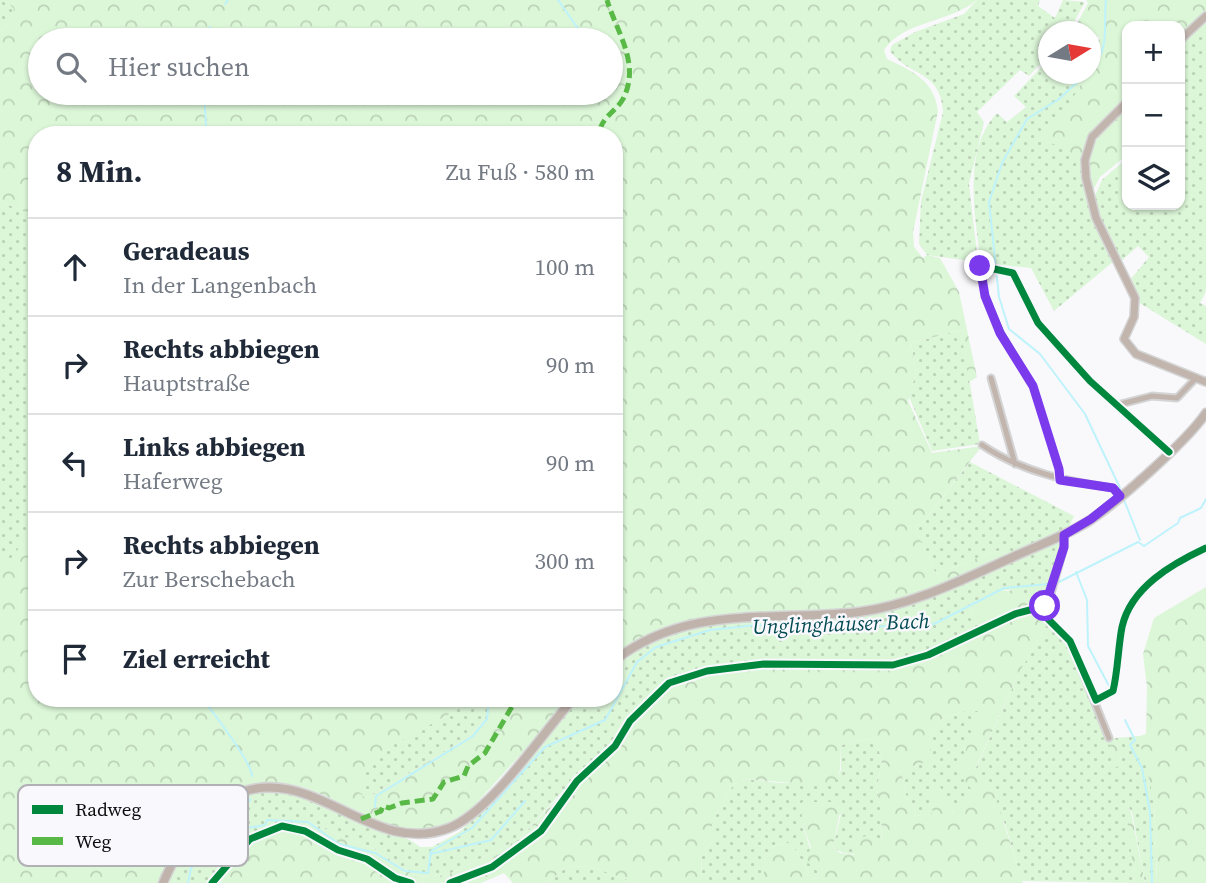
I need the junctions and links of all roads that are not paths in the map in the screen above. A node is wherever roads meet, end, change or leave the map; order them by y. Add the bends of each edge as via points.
1 (1206, 16) edge
2 (1185, 35) edge
3 (1122, 107) edge
4 (991, 378) dead end
5 (1196, 378) junction
6 (1206, 382) edge
7 (1117, 405) junction
8 (1206, 413) edge
9 (982, 445) dead end
10 (1169, 452) junction
11 (1015, 464) junction
12 (1060, 480) junction
13 (1120, 496) junction
14 (1064, 535) junction
15 (1206, 548) edge
16 (623, 655) edge
17 (1096, 700) junction
18 (566, 707) edge
19 (1109, 737) dead end
20 (248, 791) edge
21 (172, 866) edge
22 (163, 883) edge

1 - 2 street
3 - 5 street via 1092,136 1085,160 1096,218 1135,299 1134,317 1124,339 1136,354
4 - 11 street
5 - 6 street
5 - 7 street via 1177,398 1152,396
7 - 10 street
7 - 12 street via 1038,323 1013,273 980,266 985,296 1000,333 1033,386
8 - 10 main road
9 - 11 street
10 - 13 main road
11 - 12 street
12 - 13 street via 1113,488
13 - 14 main road
14 - 16 main road via 970,577 878,609 734,616 687,623
14 - 17 street via 1045,615 1070,641
15 - 17 street via 1175,565 1136,597 1123,624 1113,691
17 - 19 street
18 - 20 main road via 481,807 452,827 425,834 397,832 307,794 266,788
21 - 22 main road

